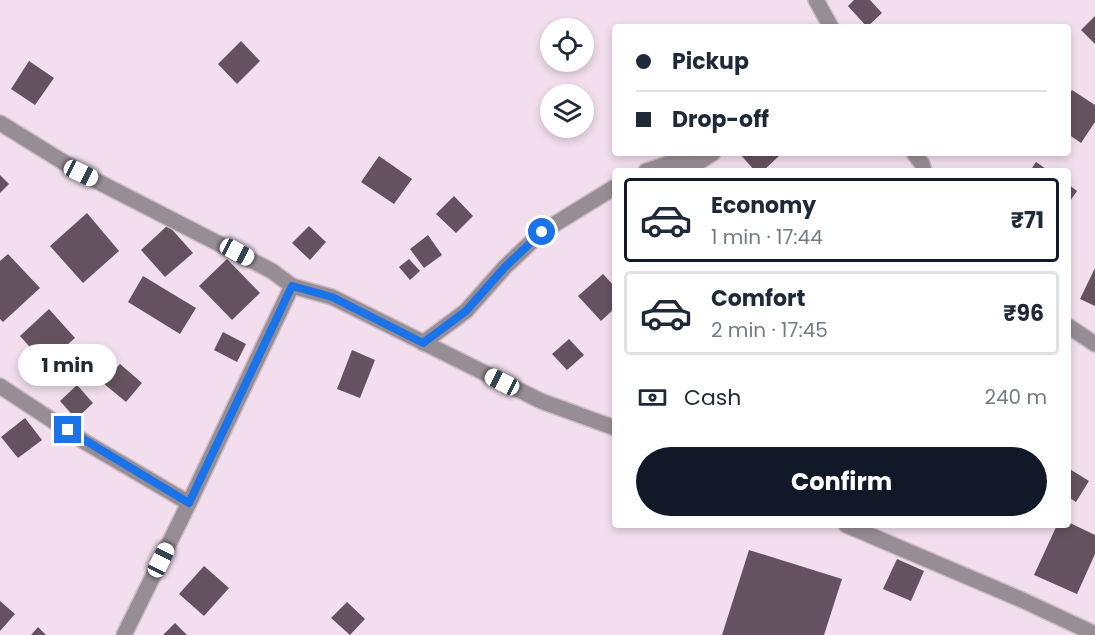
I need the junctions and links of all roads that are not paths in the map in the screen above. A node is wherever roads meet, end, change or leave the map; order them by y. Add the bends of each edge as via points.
1 (816, 0) edge
2 (829, 24) edge
3 (0, 123) edge
4 (708, 156) edge
5 (655, 168) edge
6 (612, 189) edge
7 (292, 286) junction
8 (1071, 328) edge
9 (423, 343) junction
10 (1095, 344) edge
11 (0, 386) edge
12 (612, 427) edge
13 (189, 503) junction
14 (853, 528) edge
15 (1095, 634) edge
16 (124, 635) edge

1 - 2 street
3 - 7 street via 81,173 272,271
4 - 5 street via 696,164 674,162
6 - 9 street via 542,232 466,311
7 - 9 street via 332,297
7 - 13 street
8 - 10 street
9 - 12 street via 541,401
11 - 13 street
13 - 16 street
14 - 15 street

